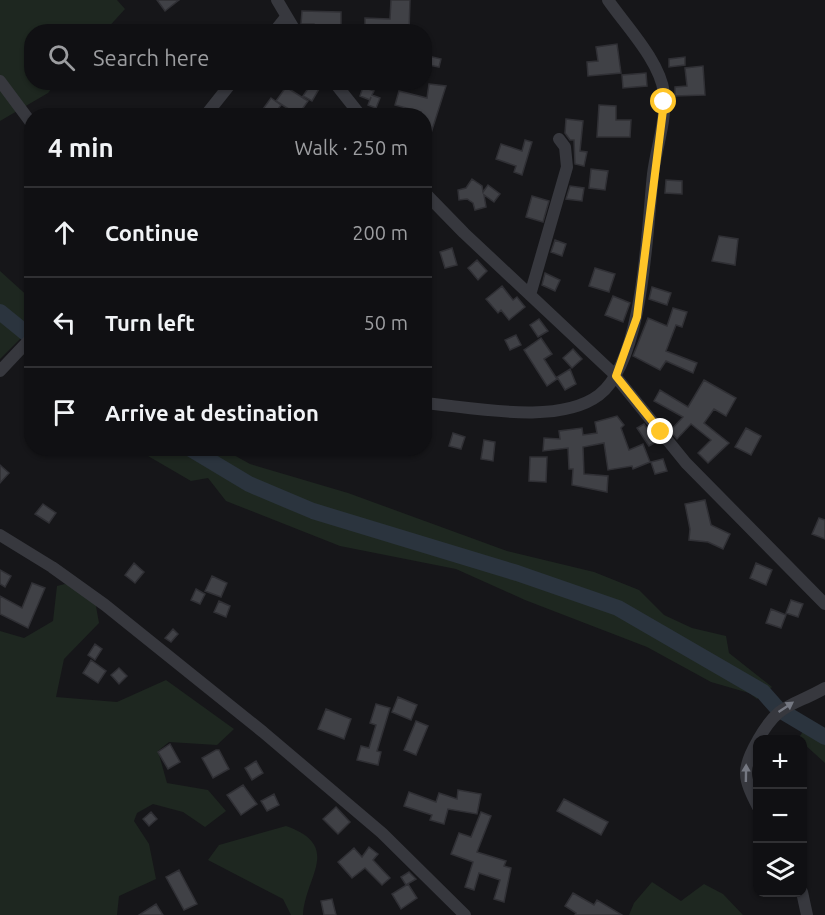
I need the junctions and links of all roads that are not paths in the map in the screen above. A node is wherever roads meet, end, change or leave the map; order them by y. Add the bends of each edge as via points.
1 (277, 0) edge
2 (608, 0) edge
3 (286, 17) junction
4 (280, 24) edge
5 (291, 24) edge
6 (0, 81) edge
7 (226, 90) edge
8 (340, 90) edge
9 (211, 108) edge
10 (355, 108) edge
11 (24, 113) edge
12 (559, 139) dead end
13 (432, 200) edge
14 (530, 295) junction
15 (24, 346) edge
16 (0, 371) edge
17 (616, 376) junction
18 (432, 404) edge
19 (0, 535) edge
20 (825, 604) edge
21 (825, 688) edge
22 (761, 735) edge
23 (753, 751) edge
24 (753, 797) edge
25 (803, 897) edge
26 (465, 915) edge
27 (807, 915) edge

1 - 3 street
2 - 17 street via 640,42 664,92 637,317
3 - 4 street
3 - 5 street
6 - 11 street
7 - 9 street
8 - 10 street
12 - 14 street via 567,156 567,167
13 - 14 street
14 - 17 street
15 - 16 street
17 - 18 street via 589,401 553,411
17 - 20 street via 686,463
19 - 26 street via 105,605 263,732 382,833
22 -> 21 street via 772,717 786,706
24 -> 23 street via 744,772
25 - 27 street

